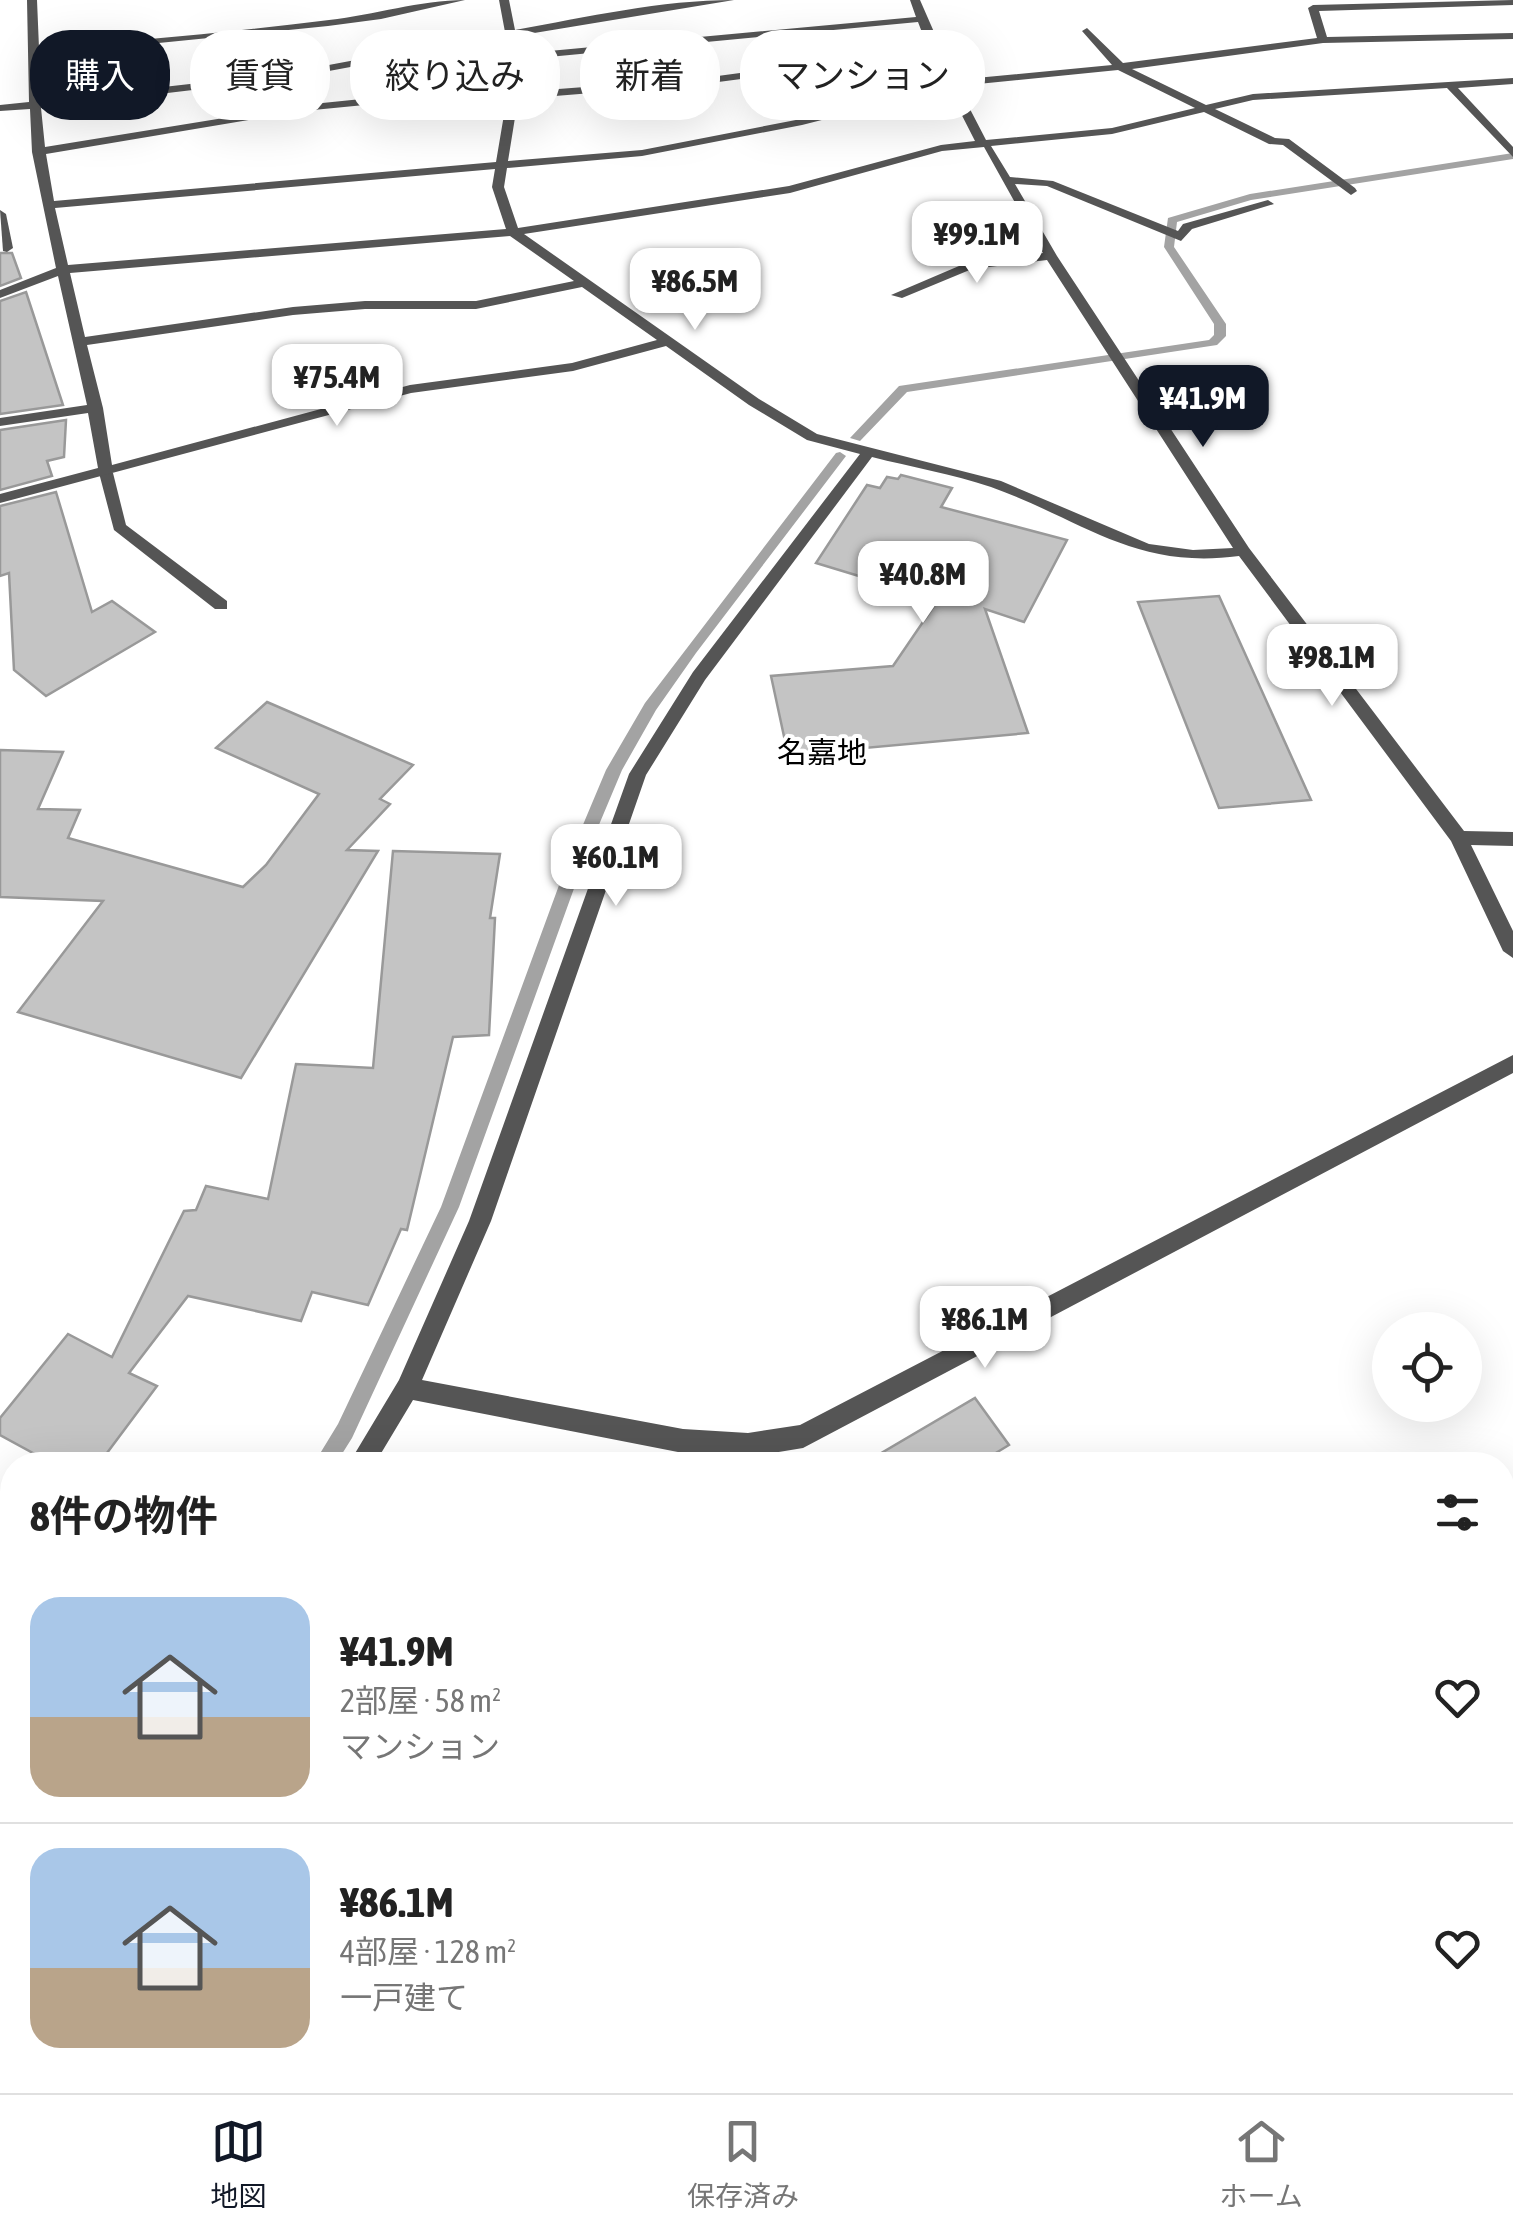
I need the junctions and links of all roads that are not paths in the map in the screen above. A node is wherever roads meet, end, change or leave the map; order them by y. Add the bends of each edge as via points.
1 (32, 0) edge
2 (460, 0) edge
3 (504, 0) edge
4 (728, 0) edge
5 (914, 0) edge
6 (1404, 2) edge
7 (1513, 2) edge
8 (923, 18) junction
9 (33, 30) edge
10 (508, 30) edge
11 (530, 30) edge
12 (927, 30) edge
13 (1088, 31) dead end
14 (1513, 36) edge
15 (1425, 38) junction
16 (170, 40) edge
17 (1323, 40) junction
18 (560, 53) edge
19 (350, 64) edge
20 (1120, 67) junction
21 (740, 76) edge
22 (985, 80) edge
23 (1513, 81) edge
24 (1450, 85) junction
25 (170, 89) edge
26 (560, 89) edge
27 (350, 104) edge
28 (30, 105) edge
29 (0, 108) edge
30 (1199, 108) junction
31 (36, 120) edge
32 (508, 120) edge
33 (801, 120) edge
34 (972, 120) edge
35 (985, 146) junction
36 (1508, 151) edge
37 (38, 152) junction
38 (500, 166) junction
39 (1006, 180) junction
40 (1352, 191) dead end
41 (50, 204) junction
42 (1268, 204) dead end
43 (0, 214) edge
44 (514, 232) junction
45 (7, 248) dead end
46 (1051, 256) junction
47 (61, 270) junction
48 (586, 282) junction
49 (0, 294) edge
50 (898, 295) dead end
51 (669, 341) junction
52 (76, 342) junction
53 (96, 408) junction
54 (0, 422) edge
55 (868, 452) junction
56 (106, 473) junction
57 (0, 499) edge
58 (1243, 551) junction
59 (221, 605) dead end
60 (1458, 838) junction
61 (1513, 840) edge
62 (1513, 951) edge
63 (1513, 1062) edge
64 (407, 1388) junction
65 (368, 1452) edge

1 - 9 street
2 - 16 street via 379,17
3 - 10 street
4 - 11 street
5 - 8 street
6 - 7 street
6 - 15 street
6 - 17 street via 1314,8
8 - 12 street
8 - 18 street
13 - 20 street
14 - 15 street
15 - 17 street
17 - 20 street
19 - 25 street
20 - 22 street
20 - 30 street
21 - 26 street
23 - 24 street
24 - 30 street via 1285,93
24 - 36 street
27 - 37 street
28 - 29 street
30 - 35 street via 1112,131
30 - 40 street via 1273,142 1285,141
31 - 37 street
32 - 38 street
33 - 38 street via 642,153
34 - 35 street
35 - 39 street
35 - 44 street via 903,156 790,189
37 - 41 street
38 - 41 street
38 - 44 street via 498,187
39 - 42 street via 1050,183 1182,241 1187,227
39 - 46 street
41 - 47 street
43 - 45 street
44 - 47 street
44 - 48 street
46 - 50 street via 970,266
46 - 58 street
47 - 49 street
47 - 52 street
48 - 51 street
48 - 52 street via 476,306 292,311
51 - 55 street via 812,437
51 - 56 street via 573,367 374,397
52 - 53 street
53 - 54 street
53 - 56 street
55 - 58 street via 996,484 1166,554
55 - 64 street via 699,676 638,774 480,1221
56 - 57 street
56 - 59 street via 119,528
58 - 60 street
60 - 61 street
60 - 62 street
63 - 64 street via 804,1436 748,1445 683,1441
64 - 65 street

